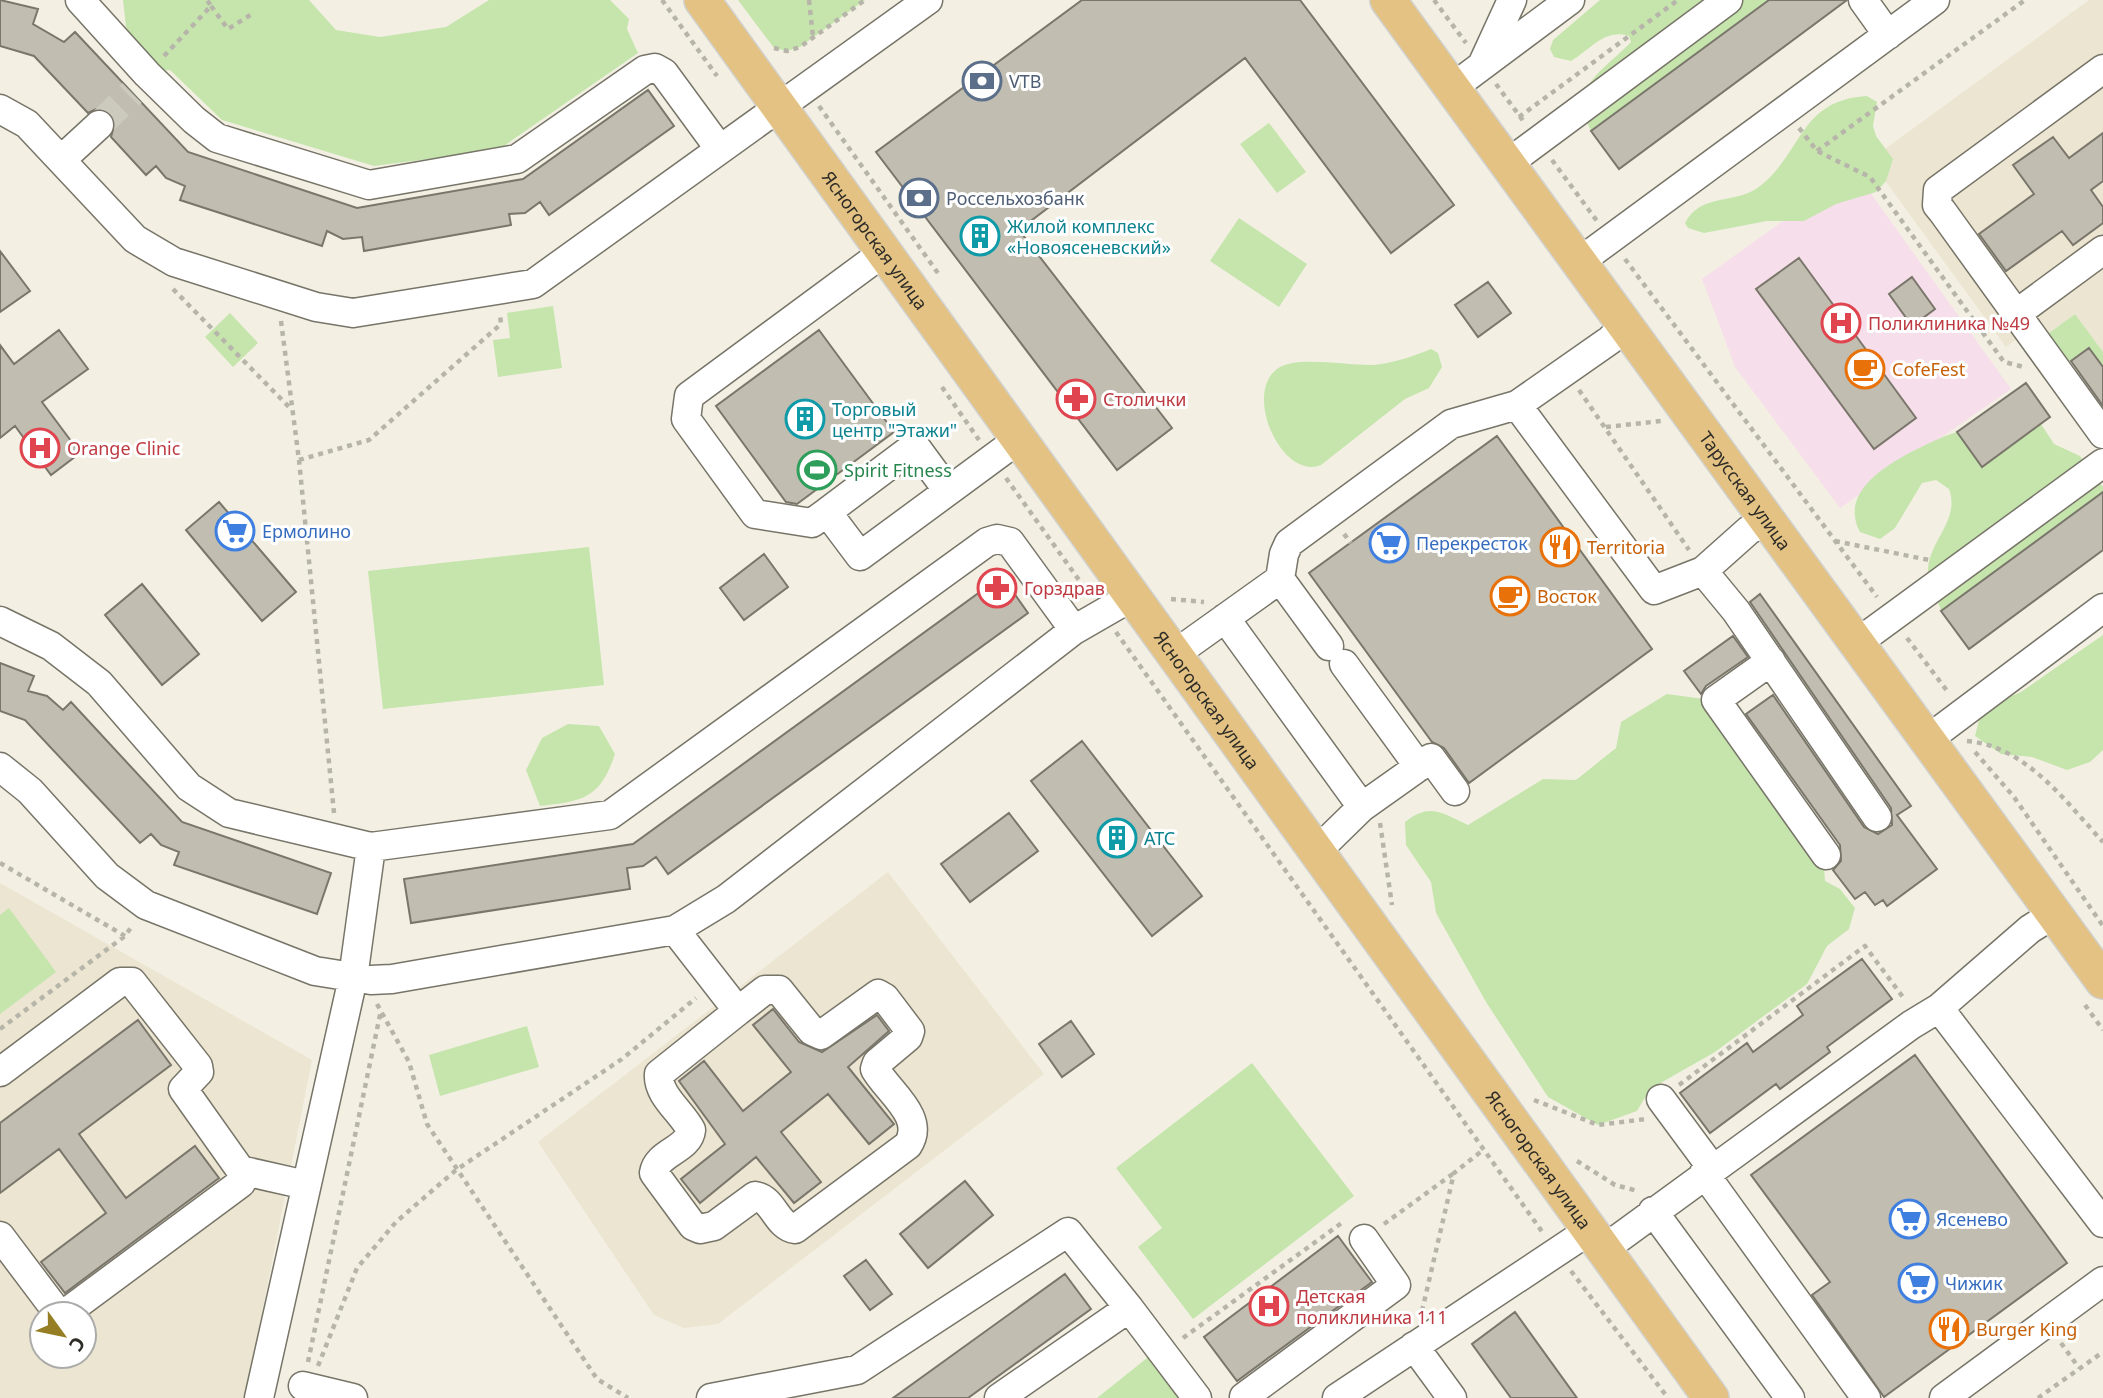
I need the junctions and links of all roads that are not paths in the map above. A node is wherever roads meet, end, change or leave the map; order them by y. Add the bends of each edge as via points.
1 (80, 0) edge
2 (702, 0) edge
3 (928, 0) edge
4 (1388, 0) edge
5 (1511, 0) edge
6 (1570, 0) edge
7 (1728, 0) edge
8 (1863, 0) edge
9 (1935, 0) edge
10 (1888, 35) junction
11 (1482, 65) junction
12 (2103, 69) edge
13 (1452, 88) junction
14 (779, 106) junction
15 (0, 109) edge
16 (99, 125) tunnel mouth
17 (719, 148) junction
18 (61, 160) junction
19 (1507, 164) junction
20 (2103, 250) edge
21 (884, 252) junction
22 (1579, 262) junction
23 (2016, 314) junction
24 (1625, 325) junction
25 (1517, 405) junction
26 (2103, 434) edge
27 (1006, 448) junction
28 (2103, 463) edge
29 (948, 491) junction
30 (827, 512) junction
31 (1767, 521) junction
32 (1703, 571) junction
33 (1280, 579) junction
34 (1133, 596) junction
35 (2103, 608) edge
36 (1225, 618) junction
37 (0, 621) edge
38 (1074, 630) junction
39 (1857, 643) junction
40 (1175, 654) junction
41 (1770, 661) junction
42 (1927, 740) junction
43 (0, 767) edge
44 (1419, 767) junction
45 (1455, 791) dead end
46 (1362, 807) junction
47 (1877, 817) dead end
48 (370, 847) junction
49 (1317, 851) junction
50 (1826, 855) dead end
51 (2054, 914) junction
52 (676, 930) junction
53 (353, 978) junction
54 (2103, 981) edge
55 (738, 1011) junction
56 (1930, 1014) junction
57 (0, 1072) edge
58 (1656, 1109) road end
59 (244, 1171) junction
60 (1708, 1171) junction
61 (306, 1185) junction
62 (1661, 1206) junction
63 (2103, 1223) edge
64 (0, 1236) edge
65 (1364, 1239) road end
66 (1597, 1240) junction
67 (2103, 1281) edge
68 (1129, 1308) junction
69 (1414, 1346) junction
70 (303, 1386) dead end
71 (1244, 1397) edge
72 (259, 1398) edge
73 (353, 1398) edge
74 (711, 1398) edge
75 (999, 1398) edge
76 (1197, 1398) edge
77 (1337, 1398) edge
78 (1452, 1398) edge
79 (1712, 1398) edge
80 (1790, 1398) edge
81 (1866, 1398) edge
82 (1944, 1398) edge

1 - 17 street via 139,84 217,138 369,185 517,159 645,70 655,68 664,73
2 - 14 main road, Ясногорская улица
3 - 14 street
4 - 13 main road, Тарусская улица
5 - 11 street
6 - 11 street
7 - 19 street
8 - 10 street
9 - 10 street
10 - 22 street
11 - 13 street
12 - 23 street via 1938,190 1937,205
13 - 19 main road, Тарусская улица
14 - 17 street
14 - 21 main road, Ясногорская улица
15 - 18 street via 27,124
16 - 18 street
17 - 18 street via 533,284 353,313 316,307 174,262 135,239
19 - 22 main road, Тарусская улица
20 - 23 street
21 - 27 main road, Ясногорская улица
21 - 30 street via 689,396 686,419 755,514 812,523
22 - 24 main road, Тарусская улица
23 - 26 street
24 - 25 street via 1567,373
24 - 31 main road, Тарусская улица
25 - 32 street via 1654,590
25 - 33 street via 1451,424 1289,543
27 - 29 street
27 - 34 main road, Ясногорская улица
28 - 39 street
29 - 30 street via 860,556
29 - 30 street via 915,446
31 - 32 street via 1749,530
31 - 39 main road, Тарусская улица
32 - 41 street
33 - 36 street
33 - 44 street
34 - 38 street
34 - 40 main road, Ясногорская улица
35 - 42 street
36 - 40 street
36 - 46 street
37 - 48 street via 51,646 99,683 190,787 229,813
38 - 48 street via 1010,542 987,542 610,815
38 - 52 street via 726,900
39 - 42 main road, Тарусская улица
40 - 49 main road, Ясногорская улица
41 - 47 street
41 - 50 street via 1716,700
42 - 51 main road, Тарусская улица
43 - 53 street via 30,791 107,876 146,905 315,971
44 - 45 street via 1432,758
44 - 46 street
46 - 49 street
48 - 53 street
49 - 66 main road, Ясногорская улица
51 - 54 main road, Тарусская улица
51 - 56 street
52 - 53 street via 392,979
52 - 55 street
53 - 61 street
55 - 55 street via 659,1074 658,1083 691,1130 654,1173 700,1229 713,1226 755,1196 766,1200 784,1224 795,1229 913,1137 912,1118 875,1069 910,1031 878,994 821,1035 812,1031 779,990 765,990
56 - 60 street
56 - 63 street
57 - 59 street via 120,982 132,982 198,1066 198,1074 183,1089
58 - 60 street
59 - 61 street
59 - 64 street via 241,1183 67,1312 55,1308
60 - 62 street
60 - 81 street
61 - 72 street
62 - 66 street
62 - 80 street
65 - 71 street via 1396,1285
66 - 69 street via 1557,1253
66 - 79 main road, Ясногорская улица
67 - 82 street
68 - 74 street via 1068,1232 857,1370
68 - 75 street
68 - 76 street
69 - 77 street
69 - 78 street
70 - 73 street

